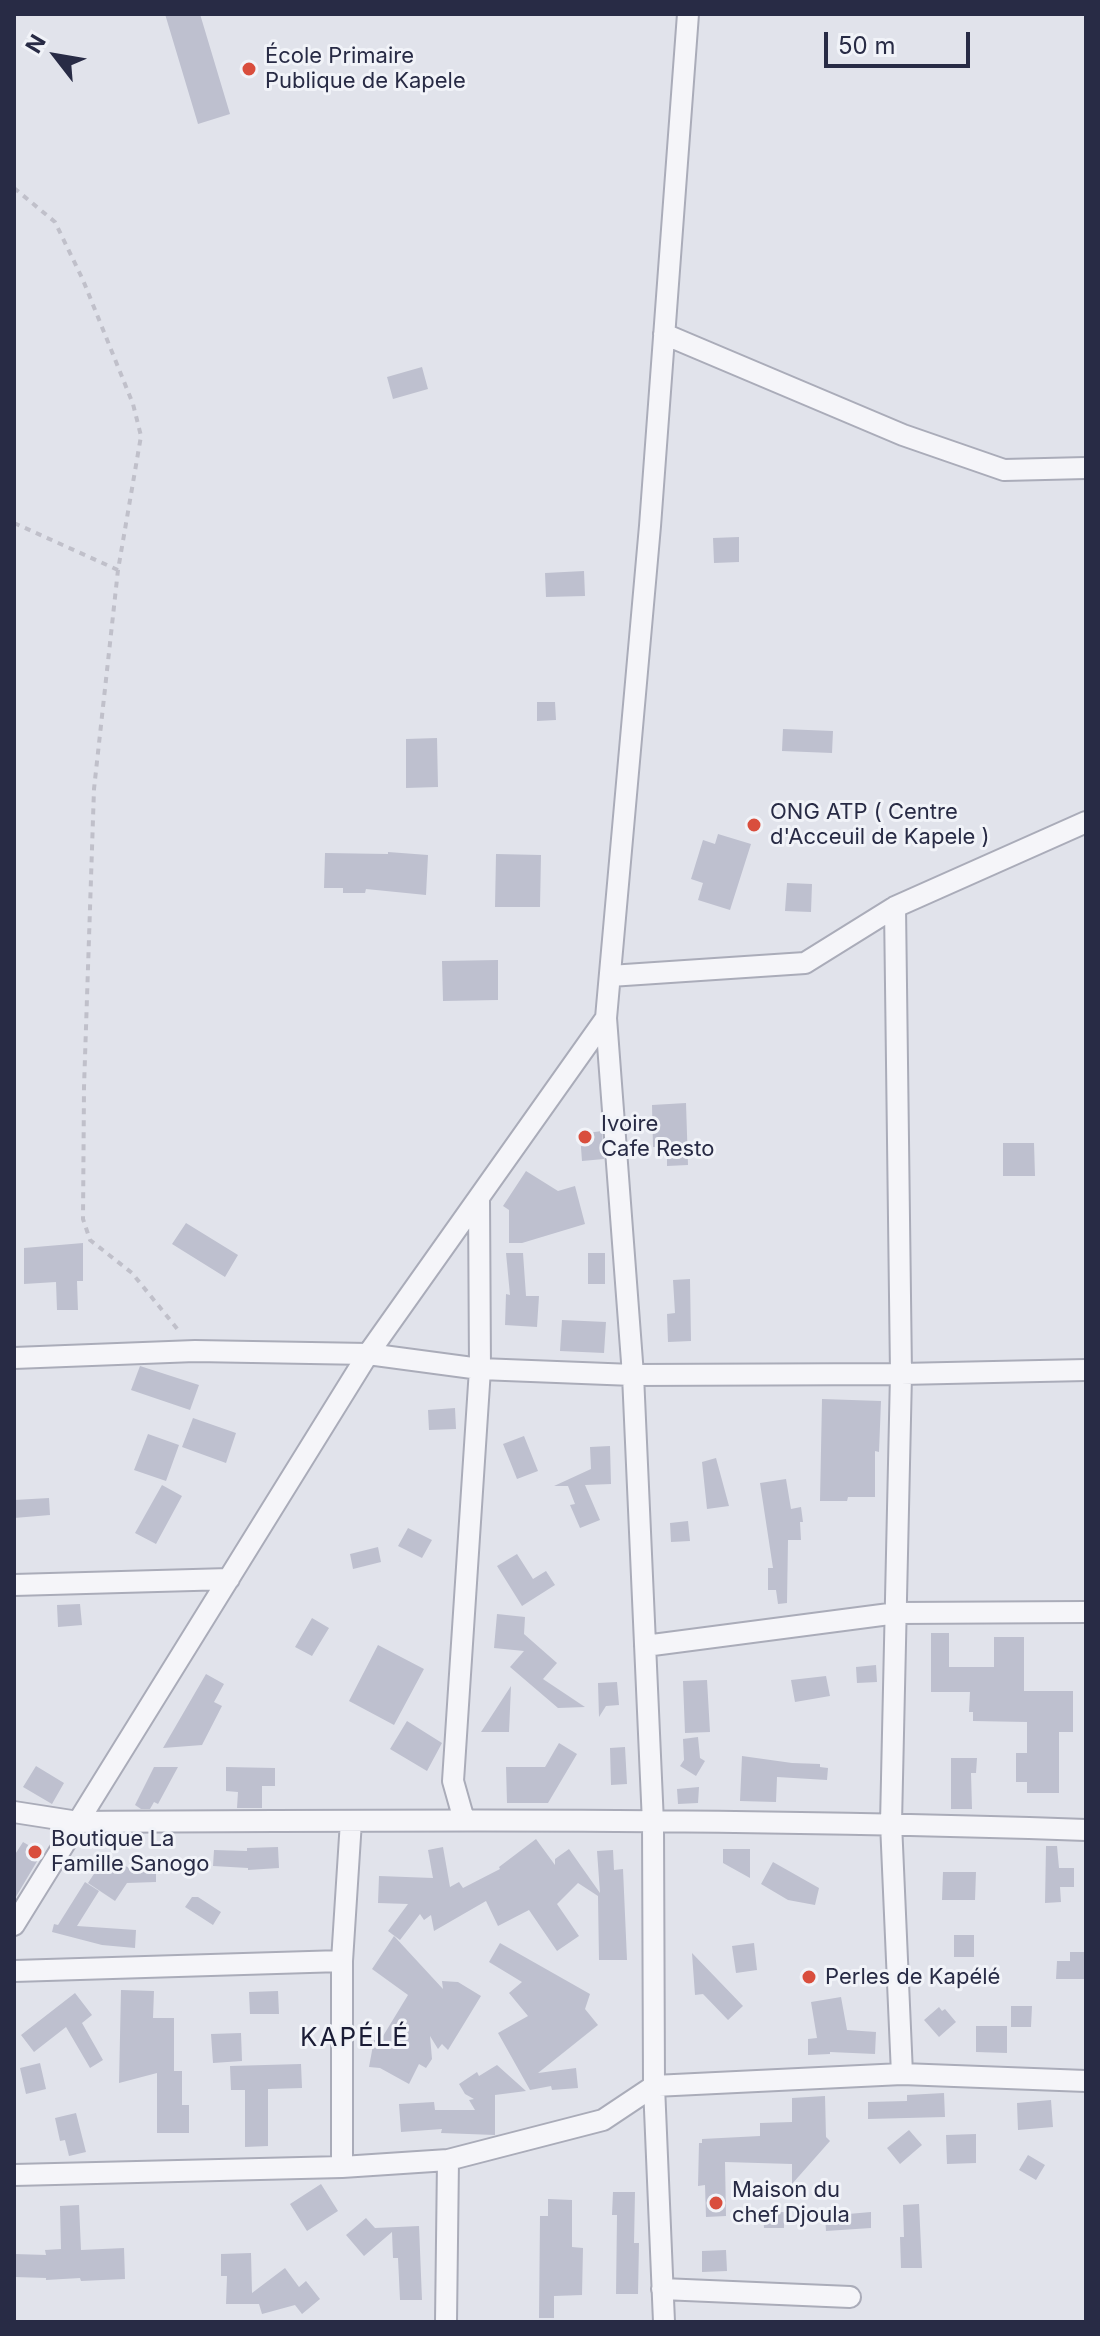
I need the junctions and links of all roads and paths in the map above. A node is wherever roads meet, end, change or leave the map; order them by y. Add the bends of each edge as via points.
1 (688, 14) edge
2 (14, 188) edge
3 (664, 334) junction
4 (1086, 468) edge
5 (14, 523) edge
6 (118, 570) junction
7 (1086, 822) edge
8 (895, 907) junction
9 (610, 976) junction
10 (606, 1018) junction
11 (479, 1198) junction
12 (195, 1351) junction
13 (368, 1354) junction
14 (14, 1358) edge
15 (480, 1369) junction
16 (1086, 1370) edge
17 (901, 1374) junction
18 (633, 1375) junction
19 (229, 1579) junction
20 (14, 1585) edge
21 (1086, 1612) edge
22 (897, 1613) junction
23 (645, 1646) junction
24 (14, 1812) edge
25 (464, 1820) junction
26 (351, 1821) junction
27 (78, 1822) junction
28 (653, 1823) junction
29 (891, 1823) junction
30 (1086, 1830) edge
31 (14, 1925) edge
32 (342, 1961) junction
33 (14, 1971) edge
34 (902, 2074) junction
35 (1086, 2081) edge
36 (654, 2086) junction
37 (448, 2160) junction
38 (342, 2167) junction
39 (14, 2175) edge
40 (662, 2289) junction
41 (850, 2297) dead end
42 (446, 2322) edge
43 (664, 2322) edge

1 - 3 street
2 - 6 path via 55,222 133,404 141,436
3 - 4 street via 903,435 1004,470
3 - 9 street
5 - 6 path
6 - 12 path via 93,803 83,1219 90,1240 132,1273
7 - 8 street
8 - 9 street via 805,963
8 - 17 street
9 - 10 street
10 - 11 street
10 - 18 street
11 - 13 street
11 - 15 street
12 - 13 street
12 - 14 street
13 - 15 street
13 - 19 street
15 - 18 street
15 - 25 street via 453,1781
16 - 17 street
17 - 18 street
17 - 22 street
18 - 23 street
19 - 20 street
19 - 27 street
21 - 22 street
22 - 23 street
22 - 29 street
23 - 28 street
24 - 27 street
25 - 26 street
25 - 28 street
26 - 27 street
26 - 32 street
27 - 31 street
28 - 29 street
28 - 36 street
29 - 30 street
29 - 34 street
32 - 33 street
32 - 38 street
34 - 35 street
34 - 36 street
36 - 37 street via 603,2120
36 - 40 street
37 - 38 street
37 - 42 street
38 - 39 street
40 - 41 street
40 - 43 street

